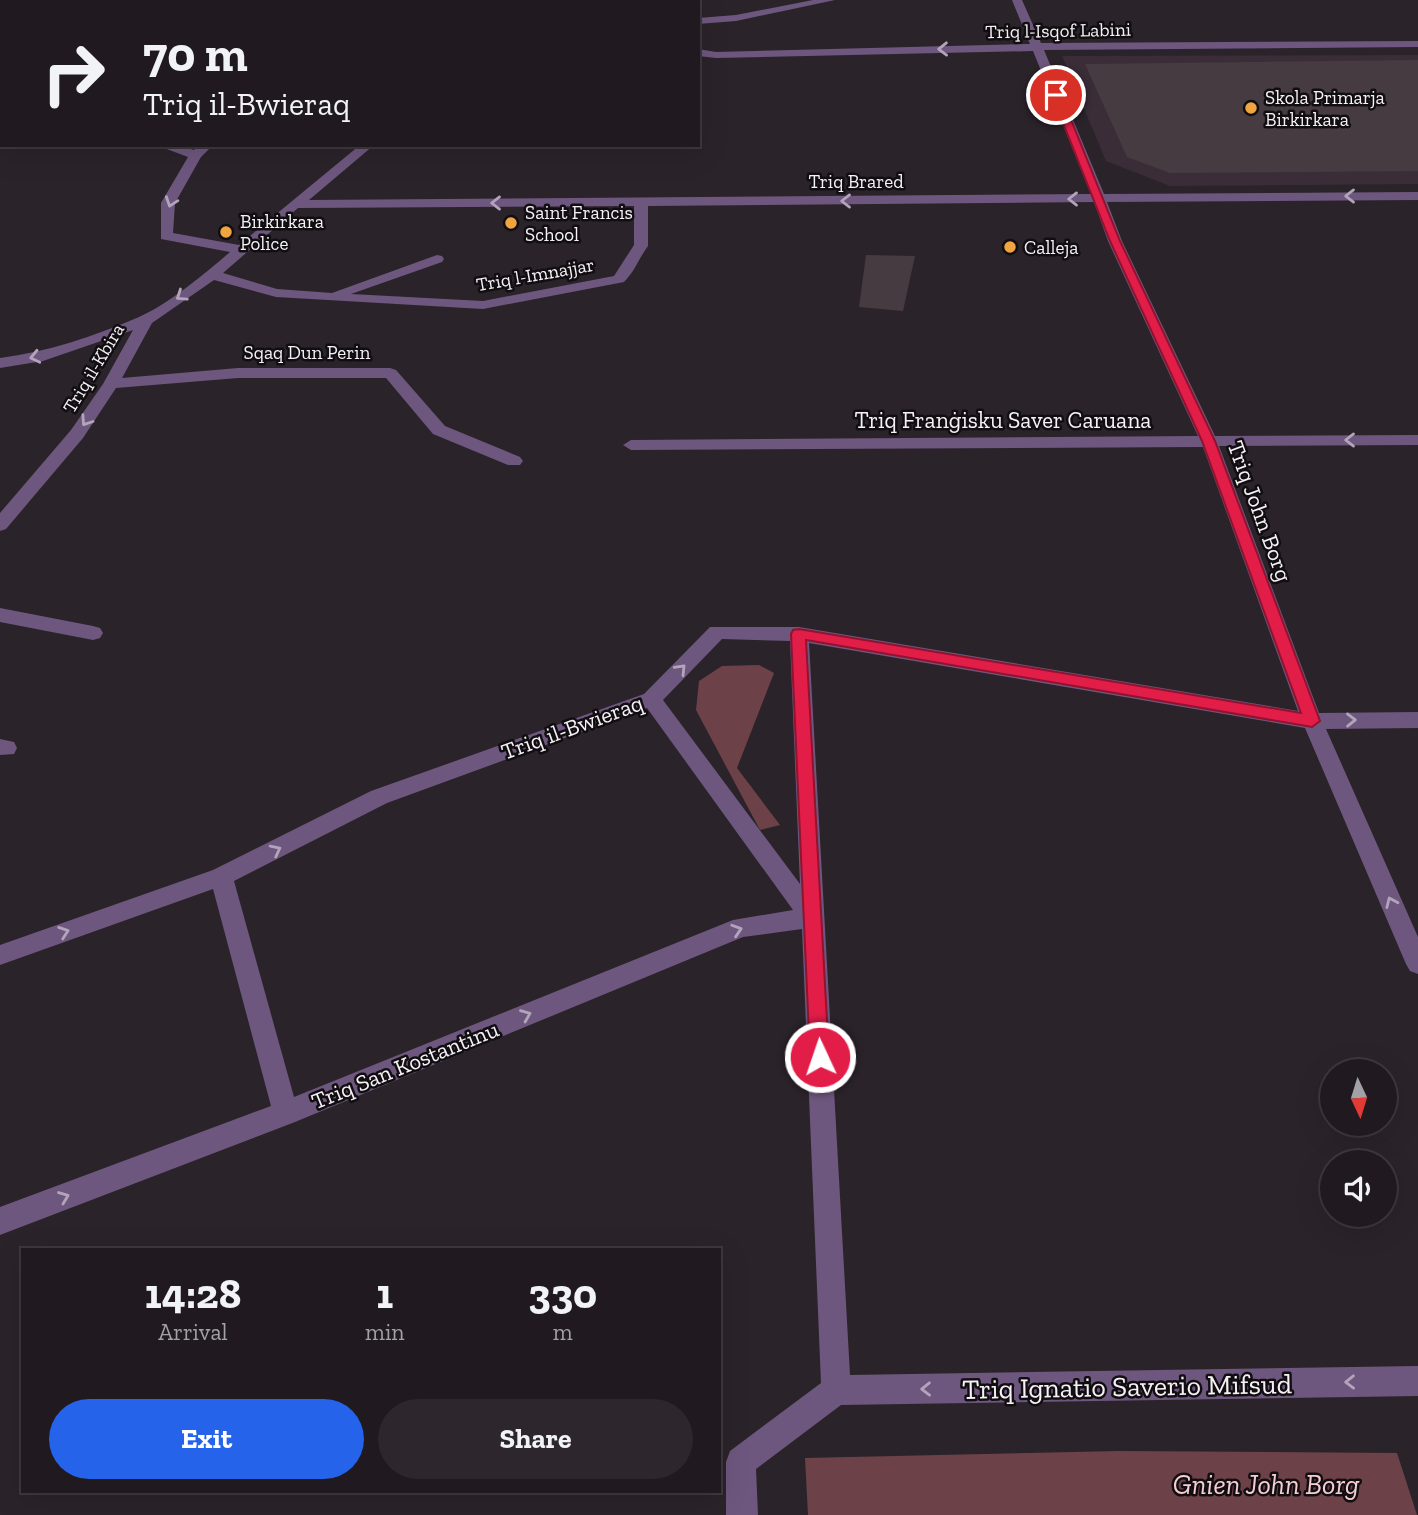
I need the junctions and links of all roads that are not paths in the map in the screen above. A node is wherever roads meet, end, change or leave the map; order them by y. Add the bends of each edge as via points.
1 (830, 0) edge
2 (1017, 0) edge
3 (700, 21) edge
4 (1418, 44) edge
5 (1036, 47) junction
6 (700, 52) edge
7 (178, 147) edge
8 (366, 147) edge
9 (201, 150) edge
10 (1418, 196) edge
11 (1099, 199) junction
12 (641, 202) junction
13 (295, 204) junction
14 (243, 250) junction
15 (437, 259) dead end
16 (212, 275) junction
17 (330, 296) junction
18 (146, 320) junction
19 (0, 363) edge
20 (111, 384) junction
21 (1418, 440) edge
22 (1209, 441) junction
23 (631, 445) dead end
24 (514, 461) dead end
25 (0, 525) edge
26 (0, 615) edge
27 (93, 633) dead end
28 (799, 634) junction
29 (651, 699) junction
30 (1418, 720) edge
31 (1312, 721) junction
32 (222, 877) junction
33 (812, 918) junction
34 (0, 955) edge
35 (1418, 964) edge
36 (286, 1113) junction
37 (0, 1221) edge
38 (1418, 1381) edge
39 (836, 1390) junction
40 (743, 1515) edge

1 - 3 street
2 - 5 street, Triq John Borg
4 - 5 street, Triq l-Isqof Labini
5 -> 6 street, Triq l-Isqof Labini
5 - 11 street, Triq John Borg
7 - 9 street
8 - 13 street, Triq il-Kbira
9 -> 14 street via 168,203 166,236
10 -> 11 street, Triq Brared
11 -> 12 street, Triq Brared
11 - 22 street, Triq John Borg
12 -> 13 street, Triq Brared
12 - 17 street, Triq l-Imnajjar via 641,246 619,279 483,305
13 - 14 street, Triq il-Kbira
14 - 16 street, Triq il-Kbira
15 - 17 street, Triq l-Imnajjar
16 - 17 street, Triq l-Imnajjar via 276,293
16 -> 18 street, Triq il-Kbira
18 -> 19 street via 37,358
18 - 20 street, Triq il-Kbira
20 - 24 street, Sqaq Dun Perin via 237,373 390,373 439,430
20 -> 25 street, Triq il-Kbira via 77,435
21 -> 22 street, Triq Franġisku Saver Caruana
22 - 23 street, Triq Franġisku Saver Caruana
22 - 31 street, Triq John Borg
26 - 27 street
29 -> 28 street, Triq il-Bwieraq via 717,632
28 - 31 street, Triq il-Bwieraq
28 - 33 street
32 -> 29 street, Triq il-Bwieraq via 379,797
29 - 33 street
31 -> 30 street, Triq il-Bwieraq
35 -> 31 street, Triq John Borg
34 -> 32 street, Triq il-Bwieraq
32 - 36 street
36 -> 33 street, Triq San Kostantinu via 741,928
33 - 39 street
37 -> 36 street, Triq San Kostantinu
38 -> 39 street, Triq Ignatio Saverio Mifsud
39 - 40 street via 741,1462

